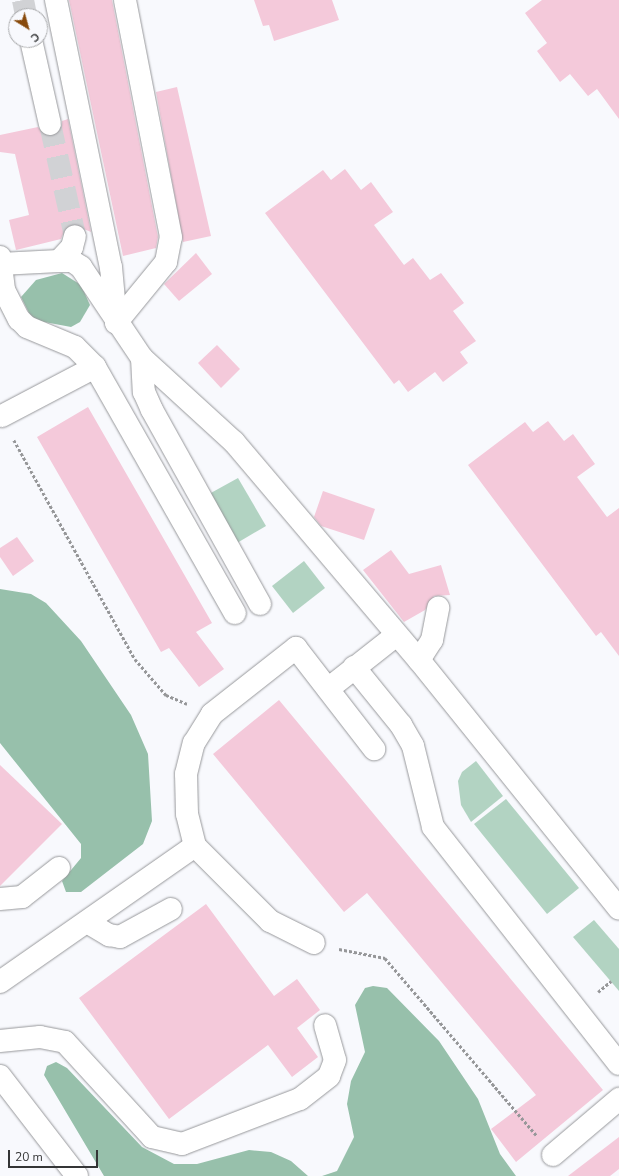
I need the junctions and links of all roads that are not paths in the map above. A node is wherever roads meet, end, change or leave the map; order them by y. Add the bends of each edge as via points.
1 (56, 0) edge
2 (124, 0) edge
3 (33, 48) edge
4 (50, 124) tunnel mouth
5 (75, 236) tunnel mouth
6 (59, 261) junction
7 (0, 262) edge
8 (116, 323) junction
9 (142, 358) junction
10 (95, 367) junction
11 (2, 416) road end
12 (260, 604) dead end
13 (438, 608) dead end
14 (235, 613) dead end
15 (395, 636) junction
16 (419, 660) junction
17 (354, 667) junction
18 (328, 689) junction
19 (374, 749) dead end
20 (195, 846) junction
21 (59, 868) dead end
22 (0, 900) edge
23 (172, 908) dead end
24 (619, 909) edge
25 (87, 922) junction
26 (314, 943) road end
27 (0, 982) edge
28 (325, 1025) dead end
29 (0, 1041) edge
30 (619, 1064) edge
31 (0, 1076) edge
32 (619, 1099) edge
33 (553, 1155) road end
34 (77, 1176) edge

1 - 8 street via 111,267
2 - 8 street via 171,237 166,262
3 - 4 street
5 - 6 street via 72,247
6 - 7 street
6 - 8 street via 72,261 81,267
7 - 10 street via 4,290 19,319 27,327 75,347
8 - 9 street
9 - 12 street via 144,392 152,410
9 - 15 street via 234,442
10 - 11 street
10 - 14 street
13 - 16 street via 432,640
15 - 16 street
15 - 17 street
16 - 24 street
17 - 18 street
17 - 30 street via 401,726 413,746 433,827
18 - 19 street
18 - 20 street via 296,648 212,714 194,743 186,774 187,814
20 - 25 street
20 - 26 street via 270,921
21 - 22 street via 22,897
23 - 25 street via 120,937 109,935
25 - 27 street
28 - 29 street via 335,1060 329,1076 300,1099 182,1144 152,1137 65,1042 40,1037
31 - 34 street
32 - 33 street

